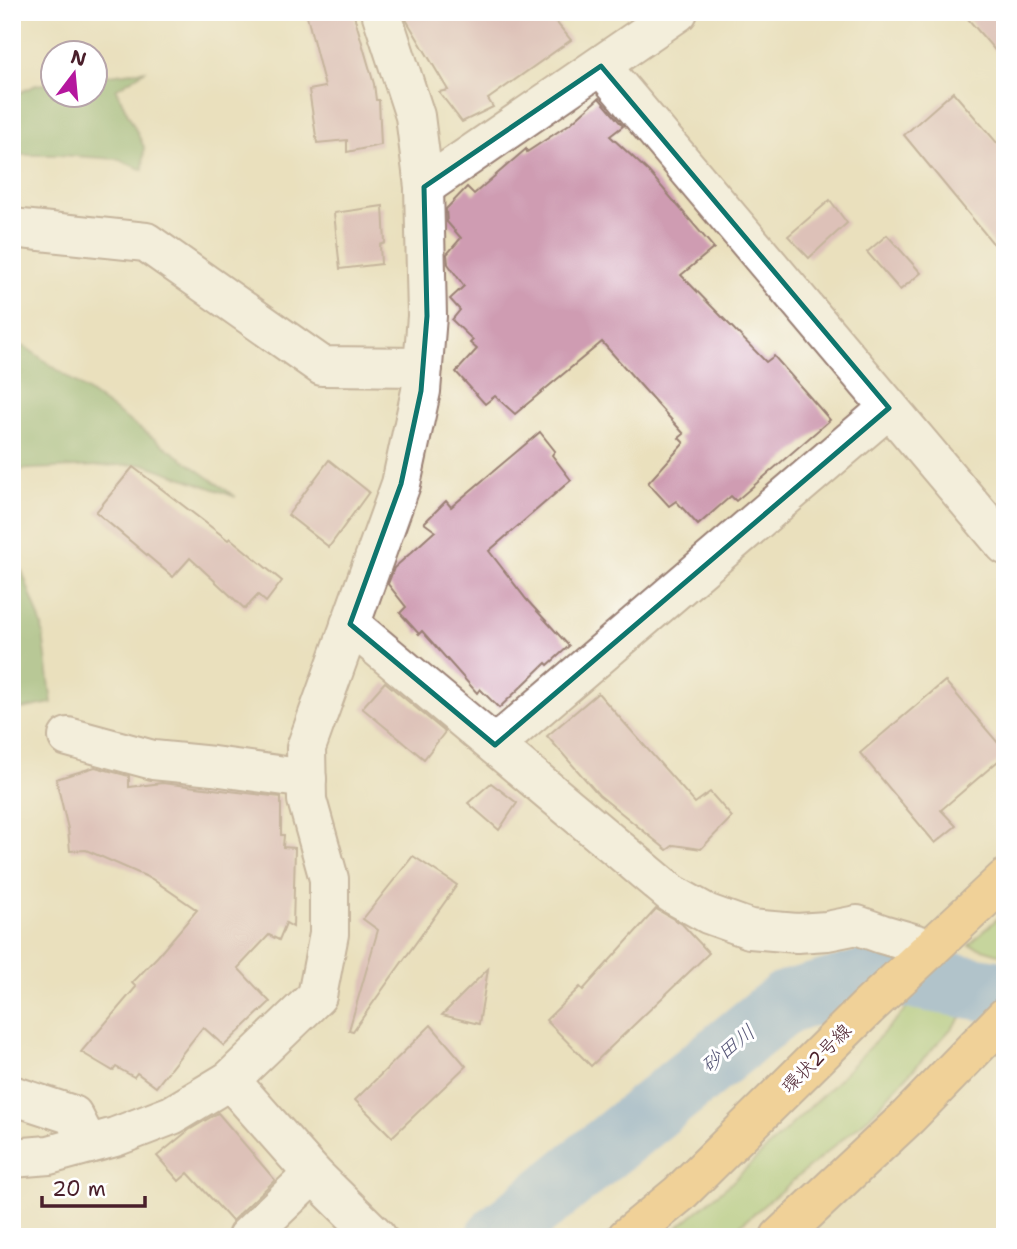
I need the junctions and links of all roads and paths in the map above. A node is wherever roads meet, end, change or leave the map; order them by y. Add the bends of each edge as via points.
1 (381, 12) edge
2 (678, 12) edge
3 (601, 66) junction
4 (424, 187) junction
5 (12, 228) edge
6 (423, 367) junction
7 (889, 408) junction
8 (1005, 545) edge
9 (350, 624) junction
10 (68, 737) dead end
11 (495, 745) junction
12 (306, 779) junction
13 (1005, 879) edge
14 (930, 948) junction
15 (1003, 1018) edge
16 (230, 1080) junction
17 (12, 1095) edge
18 (88, 1144) junction
19 (12, 1158) edge
20 (313, 1174) junction
21 (247, 1237) edge
22 (377, 1237) edge
23 (627, 1237) edge
24 (780, 1237) edge

1 - 4 street via 415,116
2 - 3 street
3 - 4 street
3 - 7 street
4 - 6 street via 427,316
5 - 6 street via 146,242 322,366
6 - 9 street via 401,484
7 - 8 street
7 - 11 street
9 - 11 street
9 - 12 street via 306,748
10 - 12 street via 153,760
11 - 14 street via 672,894 708,914 750,929 797,933 857,925
12 - 16 street via 307,800 329,879 328,934 317,996
13 - 14 main road, 環状2号線
14 - 23 main road, 環状2号線 via 679,1194
15 - 24 main road via 908,1117
16 - 18 street via 172,1115
16 - 20 street
17 - 18 street via 73,1115
18 - 19 street via 49,1155
20 - 21 street
20 - 22 street

